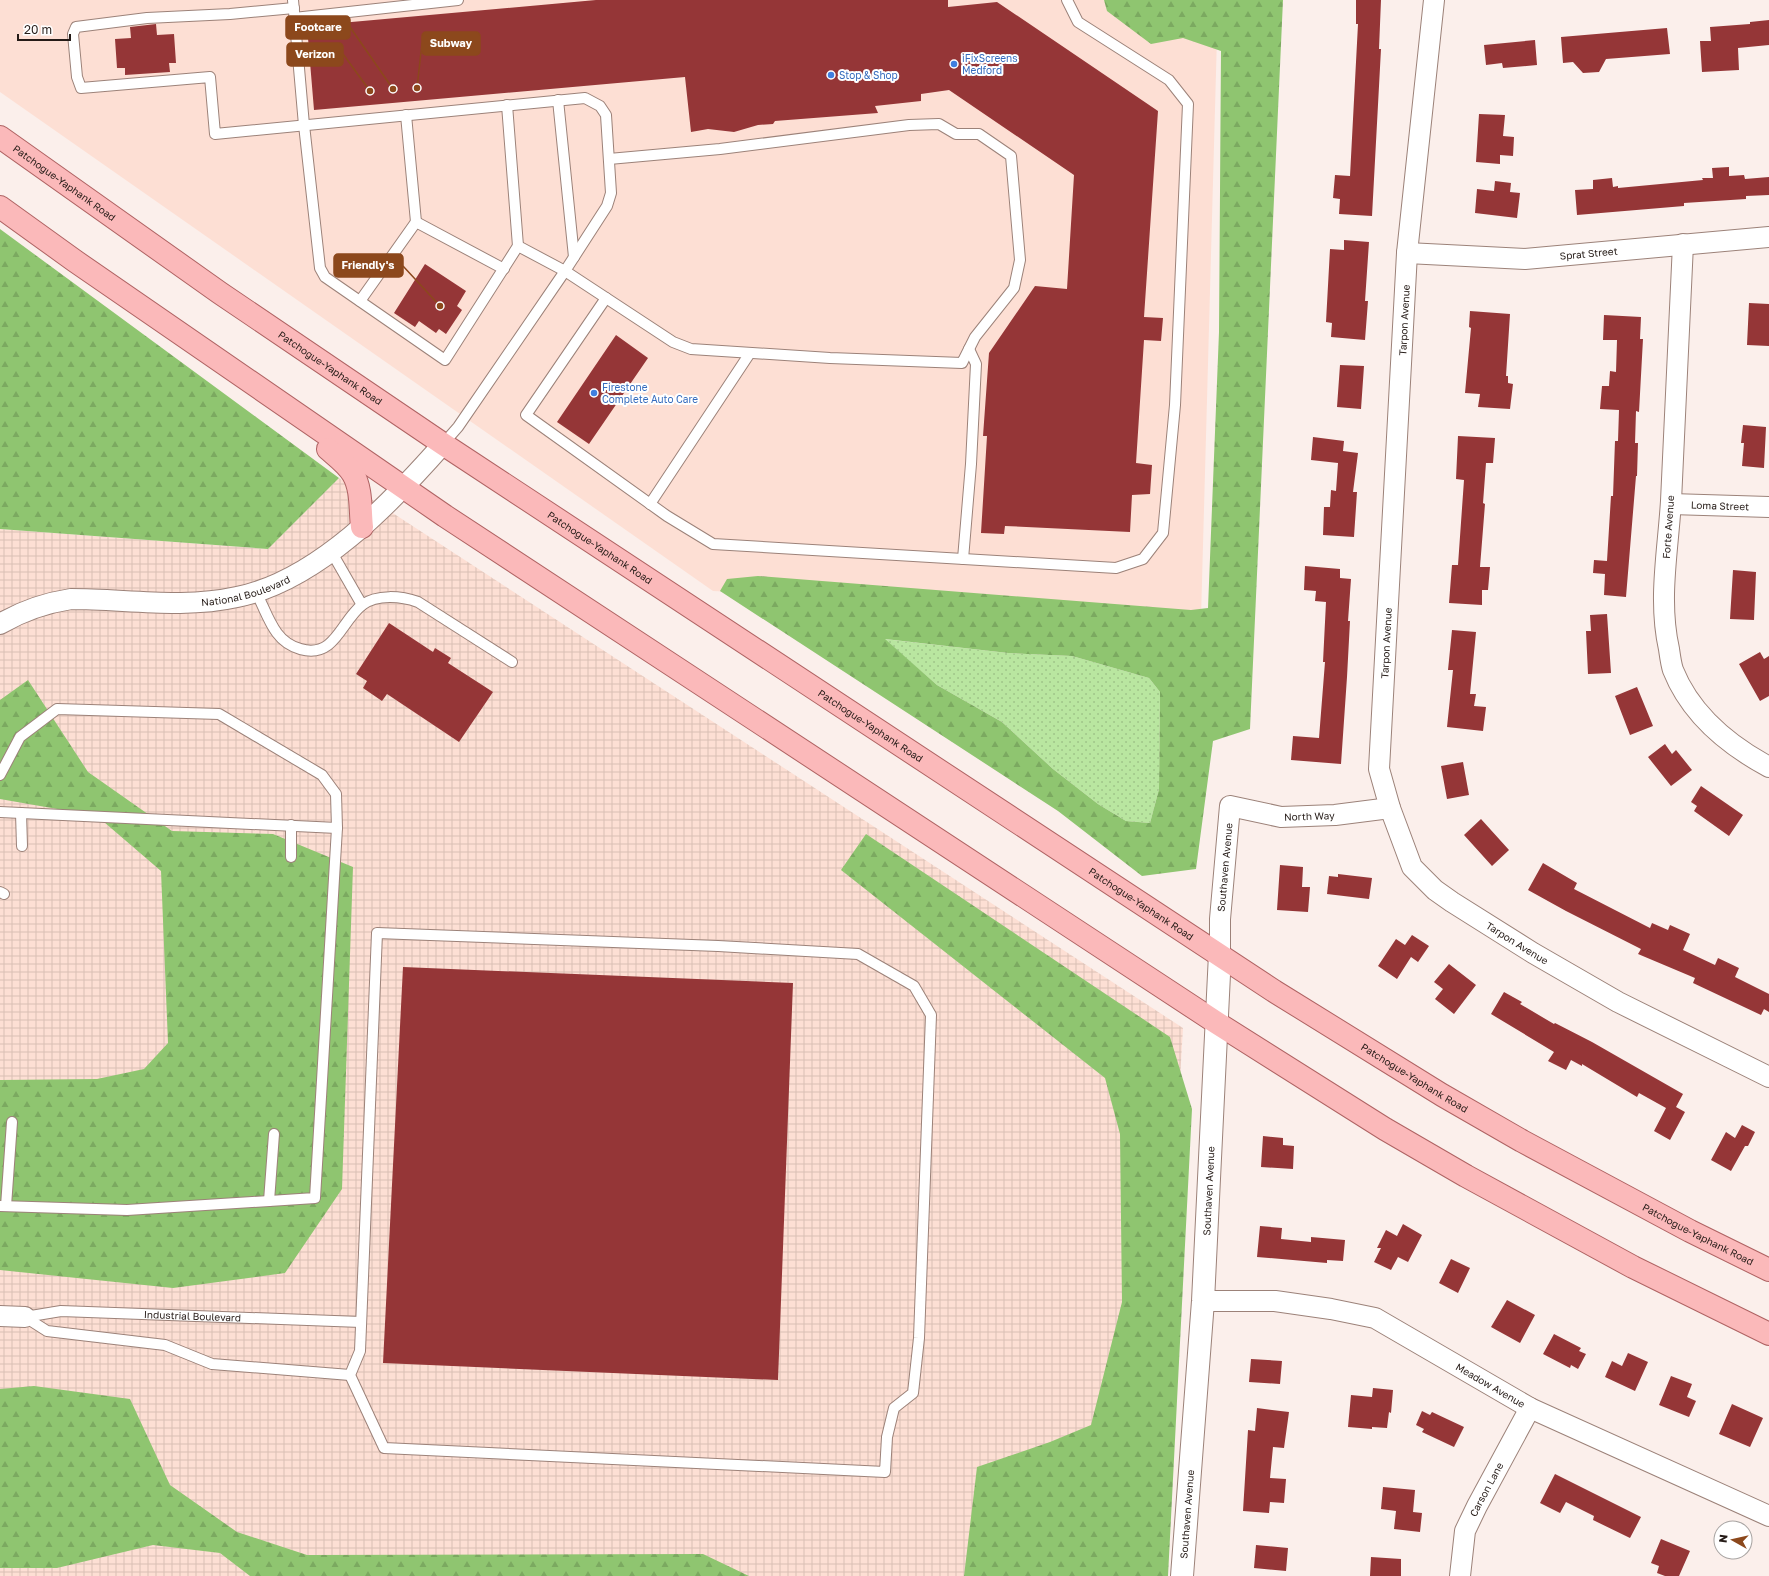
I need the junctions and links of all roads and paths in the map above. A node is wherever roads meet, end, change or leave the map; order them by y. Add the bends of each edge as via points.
1 (458, 0) edge
2 (1067, 0) edge
3 (1434, 0) edge
4 (294, 4) edge
5 (294, 18) junction
6 (558, 100) junction
7 (507, 105) junction
8 (406, 115) junction
9 (304, 125) junction
10 (0, 137) edge
11 (609, 159) junction
12 (0, 207) edge
13 (416, 222) junction
14 (1769, 237) edge
15 (1683, 244) junction
16 (518, 246) junction
17 (1407, 252) junction
18 (574, 257) junction
19 (504, 269) junction
20 (565, 271) junction
21 (606, 298) junction
22 (360, 301) junction
23 (969, 349) junction
24 (750, 353) junction
25 (278, 402) junction
26 (443, 444) junction
27 (404, 488) junction
28 (650, 504) junction
29 (1671, 504) junction
30 (1769, 507) edge
31 (362, 527) junction
32 (331, 551) junction
33 (963, 559) junction
34 (256, 592) junction
35 (362, 605) junction
36 (0, 624) edge
37 (512, 662) dead end
38 (1769, 767) edge
39 (0, 775) edge
40 (1230, 806) joint
41 (1390, 808) junction
42 (0, 812) edge
43 (21, 813) junction
44 (290, 825) junction
45 (337, 828) junction
46 (22, 846) dead end
47 (291, 857) dead end
48 (1220, 954) junction
49 (1216, 1023) junction
50 (1769, 1078) edge
51 (12, 1122) dead end
52 (274, 1134) dead end
53 (270, 1201) junction
54 (3, 1206) edge
55 (1769, 1270) edge
56 (1203, 1301) junction
57 (0, 1316) edge
58 (25, 1317) junction
59 (361, 1322) junction
60 (1769, 1334) edge
61 (350, 1375) junction
62 (1530, 1408) junction
63 (1769, 1516) edge
64 (1182, 1576) edge
65 (1460, 1576) edge

1 - 5 lane
2 - 33 lane via 1078,22 1169,80 1188,104 1175,405 1163,533 1143,559 1116,568
3 - 17 street, Tarpon Avenue
4 - 5 lane
4 - 9 lane via 230,14 147,18 76,27 73,34 77,77 81,88 210,77 215,134
5 - 9 lane
6 - 7 lane
6 - 11 lane via 585,98 600,106 606,115
6 - 18 lane
7 - 8 lane
7 - 16 lane
8 - 9 lane
8 - 13 lane
9 - 22 lane via 320,268 325,277
10 - 26 main road, Patchogue-Yaphank Road via 207,284
11 - 18 lane via 611,193 607,206
11 - 23 lane via 720,149 909,125 939,124 956,134 979,134 1011,156 1020,260 1014,288
12 - 25 main road
13 - 19 lane
13 - 22 lane
14 - 15 street, Sprat Street
15 - 17 street, Sprat Street via 1525,259
15 - 29 street, Forte Avenue
16 - 19 lane
16 - 20 lane
17 - 41 street, Tarpon Avenue via 1379,769
18 - 20 lane
19 - 22 lane via 445,360
20 - 21 lane
20 - 26 lane via 458,427
21 - 24 lane via 673,342 691,349
21 - 28 lane via 526,415
23 - 24 lane via 962,363
23 - 33 lane via 976,364 972,460
24 - 28 lane
25 - 27 main road
25 - 31 main road via 353,474 357,483
26 - 27 street, National Boulevard
26 - 48 main road, Patchogue-Yaphank Road
27 - 31 street, National Boulevard
27 - 49 main road
28 - 33 lane via 713,544
29 - 30 street, Loma Street
29 - 38 street, Forte Avenue via 1664,605 1666,638 1673,669 1689,700 1712,727 1735,747
31 - 32 street, National Boulevard
32 - 34 street, National Boulevard via 290,578
32 - 35 lane
34 - 35 lane via 277,634 295,648 313,651 328,645
34 - 36 street, National Boulevard via 237,598 194,602 53,602 33,608
35 - 37 lane via 380,598 405,598 418,602
39 - 45 lane via 20,737 57,709 219,714 322,775 336,794
40 - 41 street, North Way via 1281,817 1335,815
40 - 48 street, Southaven Avenue via 1220,918
41 - 50 street, Tarpon Avenue via 1412,867 1452,902 1618,1002
42 - 43 lane
43 - 44 lane
43 - 46 lane
44 - 45 lane
44 - 47 lane
45 - 53 lane via 315,1198
48 - 49 street, Southaven Avenue
48 - 55 main road, Patchogue-Yaphank Road via 1280,995 1442,1095 1607,1186
49 - 56 street, Southaven Avenue
49 - 60 main road via 1385,1129 1473,1179 1633,1268
51 - 54 lane
52 - 53 lane
53 - 54 lane via 127,1210
56 - 62 street, Meadow Avenue via 1275,1301 1375,1318
56 - 64 street, Southaven Avenue
57 - 58 street, Industrial Boulevard
58 - 59 lane, Industrial Boulevard via 61,1311
58 - 61 lane via 47,1331 165,1345 212,1364
59 - 61 lane via 360,1351
59 - 61 lane via 377,933 858,954 914,986 931,1015 919,1338 913,1393 894,1408 887,1436 885,1472 384,1448
62 - 63 street, Meadow Avenue
62 - 65 street, Carson Lane via 1476,1506 1465,1532

